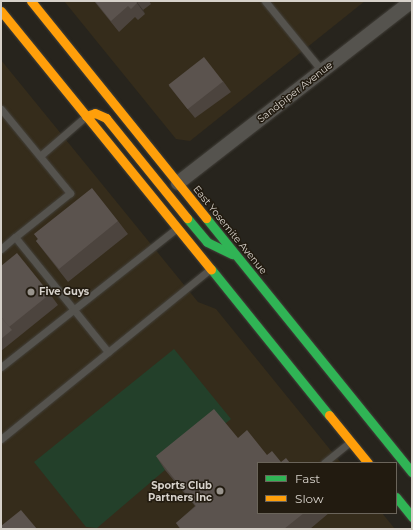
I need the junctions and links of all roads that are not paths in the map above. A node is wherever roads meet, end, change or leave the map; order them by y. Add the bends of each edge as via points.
1 (31, 1) edge
2 (265, 1) edge
3 (406, 3) edge
4 (1, 11) edge
5 (322, 71) junction
6 (1, 109) edge
7 (86, 116) junction
8 (40, 156) junction
9 (178, 183) junction
10 (177, 228) junction
11 (15, 237) junction
12 (1, 249) edge
13 (237, 257) junction
14 (210, 268) junction
15 (74, 310) junction
16 (108, 352) junction
17 (1, 367) edge
18 (1, 440) edge
19 (351, 442) junction
20 (325, 462) edge
21 (367, 462) edge
22 (412, 472) edge
23 (397, 498) edge
24 (412, 517) edge

1 - 9 main road, East Yosemite Avenue
2 - 5 lane
3 - 5 street, Sandpiper Avenue
4 - 7 main road
5 - 9 street, Sandpiper Avenue
6 - 8 lane
7 - 8 lane
7 - 10 main road
7 - 13 main road via 95,113 106,118 207,242
8 - 11 lane via 70,192
9 - 13 main road, East Yosemite Avenue
10 - 14 main road
10 - 15 lane
11 - 12 lane
11 - 15 lane
13 - 22 main road, East Yosemite Avenue
14 - 16 lane
14 - 19 main road
15 - 16 lane
15 - 17 lane
16 - 18 lane
19 - 20 lane
19 - 21 main road
23 - 24 main road

